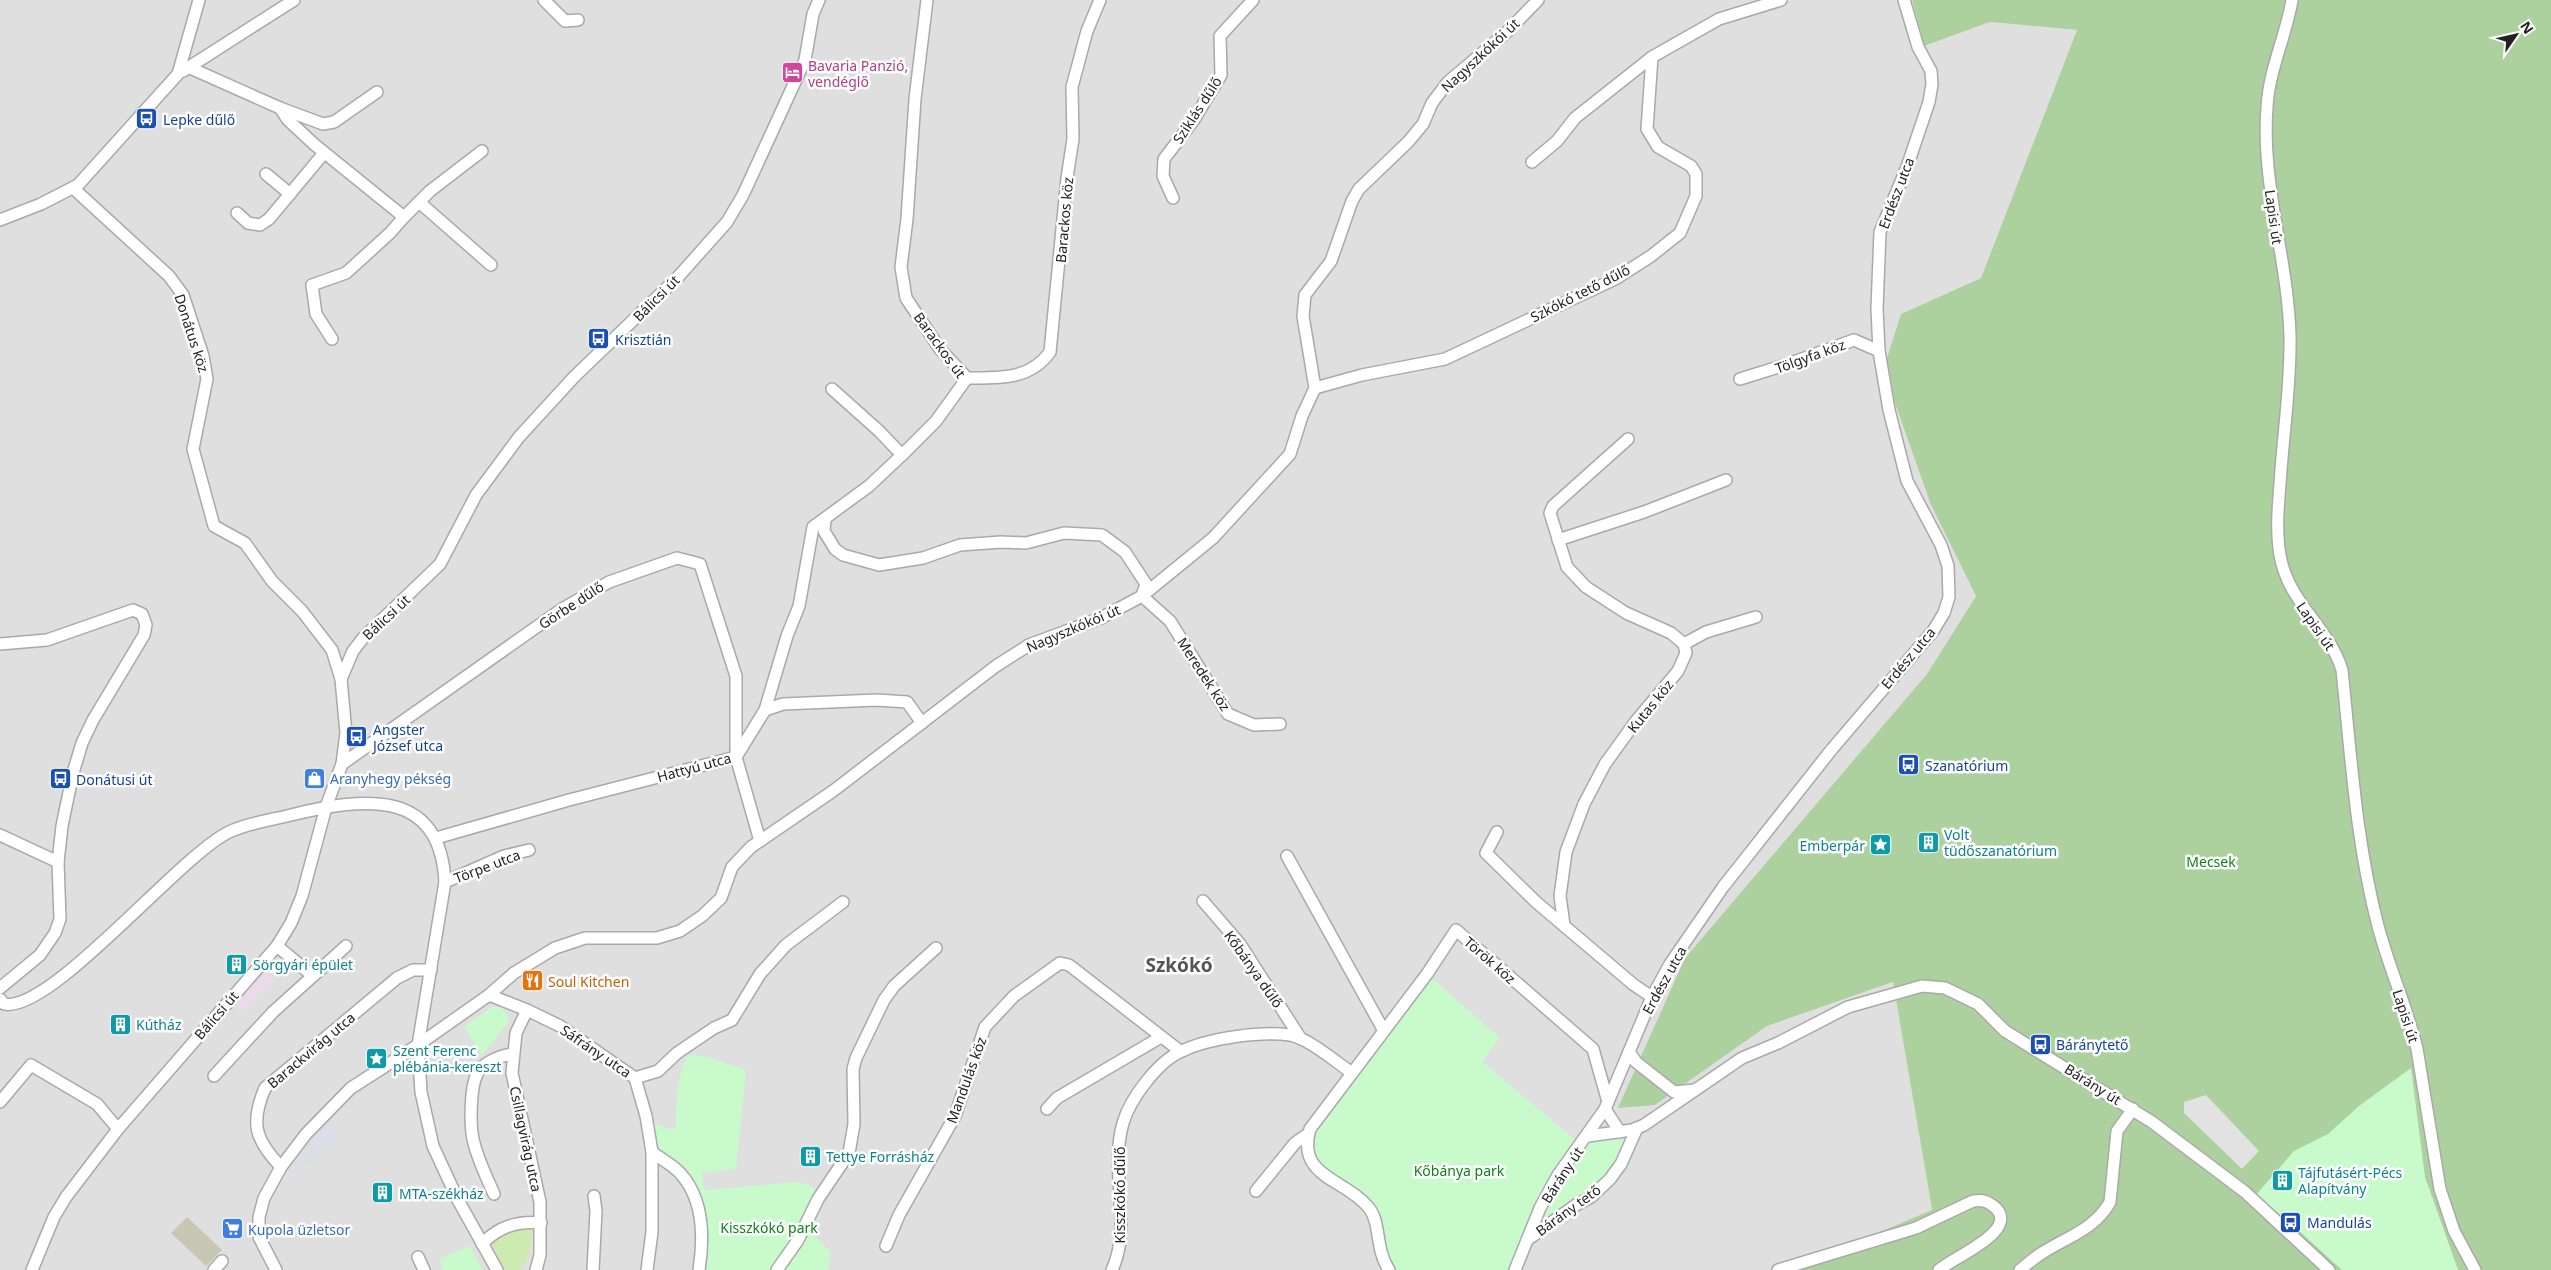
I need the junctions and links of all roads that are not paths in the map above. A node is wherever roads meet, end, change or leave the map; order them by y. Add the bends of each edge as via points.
1 (199, 0) edge
2 (294, 0) edge
3 (544, 0) edge
4 (819, 0) edge
5 (927, 0) edge
6 (1100, 0) edge
7 (1253, 0) edge
8 (1538, 0) edge
9 (1782, 0) edge
10 (1904, 0) edge
11 (2292, 0) edge
12 (578, 20) dead end
13 (1652, 57) junction
14 (188, 67) junction
15 (178, 74) junction
16 (378, 92) dead end
17 (280, 108) junction
18 (482, 151) dead end
19 (324, 153) junction
20 (1532, 162) dead end
21 (266, 174) dead end
22 (73, 188) junction
23 (290, 194) junction
24 (1173, 198) dead end
25 (419, 202) junction
26 (236, 212) dead end
27 (404, 217) junction
28 (0, 220) edge
29 (491, 265) dead end
30 (332, 339) dead end
31 (1879, 351) junction
32 (967, 378) junction
33 (1740, 379) dead end
34 (1315, 388) junction
35 (832, 389) dead end
36 (1628, 439) dead end
37 (902, 455) junction
38 (1726, 480) dead end
39 (826, 520) junction
40 (1558, 540) junction
41 (1142, 596) junction
42 (1756, 617) dead end
43 (0, 644) edge
44 (1684, 644) junction
45 (342, 679) junction
46 (765, 710) junction
47 (922, 723) junction
48 (1280, 724) dead end
49 (736, 757) junction
50 (342, 764) junction
51 (326, 807) junction
52 (1497, 832) dead end
53 (0, 835) edge
54 (436, 838) junction
55 (760, 841) junction
56 (529, 850) dead end
57 (1287, 856) dead end
58 (58, 862) junction
59 (445, 882) junction
60 (1203, 901) dead end
61 (842, 902) dead end
62 (1564, 925) junction
63 (277, 946) junction
64 (346, 946) dead end
65 (936, 948) dead end
66 (431, 970) junction
67 (313, 976) junction
68 (0, 988) edge
69 (489, 995) junction
70 (1652, 997) junction
71 (0, 999) edge
72 (528, 1010) junction
73 (1384, 1031) junction
74 (1161, 1037) junction
75 (1301, 1039) junction
76 (418, 1045) junction
77 (1180, 1051) junction
78 (1629, 1052) junction
79 (513, 1054) junction
80 (1352, 1073) junction
81 (214, 1076) dead end
82 (635, 1078) junction
83 (1696, 1090) junction
84 (0, 1102) edge
85 (1607, 1105) junction
86 (1047, 1109) dead end
87 (2133, 1109) junction
88 (1638, 1128) junction
89 (118, 1129) junction
90 (1620, 1132) junction
91 (1308, 1134) junction
92 (1588, 1136) junction
93 (652, 1152) junction
94 (281, 1167) junction
95 (1256, 1191) dead end
96 (494, 1194) dead end
97 (594, 1196) dead end
98 (541, 1223) junction
99 (1527, 1240) junction
100 (482, 1244) junction
101 (886, 1246) dead end
102 (418, 1257) dead end
103 (222, 1261) dead end
104 (32, 1270) edge
105 (214, 1270) edge
106 (276, 1270) edge
107 (424, 1270) edge
108 (497, 1270) edge
109 (536, 1270) edge
110 (593, 1270) edge
111 (647, 1270) edge
112 (700, 1270) edge
113 (777, 1270) edge
114 (1112, 1270) edge
115 (1389, 1270) edge
116 (1515, 1270) edge
117 (1778, 1270) edge
118 (1939, 1270) edge
119 (2020, 1270) edge
120 (2329, 1270) edge
121 (2475, 1270) edge

1 - 15 street
2 - 14 street
3 - 12 street via 565,20
4 - 45 street, Bálicsi út via 813,14 805,60 743,195 727,222 678,276 574,377 520,437 476,495 440,564 362,638
5 - 32 street, Barackos út via 901,267 906,298 940,349
6 - 32 street, Barackos köz via 1087,31 1072,87 1073,139 1050,352 1042,364 1010,378
7 - 24 street, Sziklás dűlő via 1220,36 1221,75 1164,159 1163,176
8 - 34 street, Nagyszkókói út via 1506,34 1448,82 1432,103 1423,124 1355,195 1331,261 1305,296 1303,316
9 - 13 street via 1719,19
10 - 31 street, Erdész utca via 1918,47 1931,71 1932,84 1907,167 1880,232 1877,290
11 - 121 street, Lapisi út via 2272,74 2267,107 2268,164 2290,336 2278,510 2280,555 2286,582 2328,641 2342,670 2365,867 2378,926 2417,1049 2440,1189 2454,1231
13 - 20 street via 1575,118 1557,141
13 - 34 street, Szkókó tető dűlő via 1647,128 1658,147 1691,166 1696,174 1696,196 1680,233 1615,279 1445,359
14 - 15 street
14 - 17 street
15 - 22 street
16 - 17 street via 334,122 323,124
17 - 19 street via 288,120
18 - 25 street
19 - 23 street
19 - 27 street
21 - 23 street
22 - 28 street
22 - 45 street, Donátus köz via 169,276 183,294 207,378 193,449 214,526 244,543 272,581 302,611 332,650
23 - 26 street via 260,225 248,223
25 - 27 street
25 - 29 street
27 - 30 street via 346,273 312,285 316,314
31 - 33 street, Tölgyfa köz via 1854,340
31 - 70 street, Erdész utca via 1889,410 1907,481 1942,545 1948,566 1949,597 1944,614 1723,887 1670,964
32 - 37 street, Barackos út via 936,420
34 - 41 street, Nagyszkókói út via 1290,454 1281,466 1213,538
35 - 37 street
36 - 40 street via 1553,506 1550,513
37 - 39 street, Barackos út via 869,486 835,509
38 - 40 street via 1644,512
39 - 41 street via 824,531 835,549 855,559 880,565 923,558 960,545 1026,543 1064,533 1102,535 1125,552 1146,584
39 - 46 street, Barackos út via 813,527 798,606
40 - 44 street via 1567,567 1586,587 1604,600 1671,633
41 - 47 street, Nagyszkókói út via 1101,618 1029,645
41 - 48 street, Meredek köz via 1170,621 1228,714 1254,725
42 - 44 street via 1706,632
43 - 58 street via 47,640 133,610 142,614 146,626 144,635 82,743 62,826
44 - 62 street, Kutas köz via 1686,653 1678,671 1605,764 1584,804 1566,852 1560,896
45 - 50 street, Bálicsi út via 346,734
46 - 47 street via 783,704 907,702
46 - 49 street, Hattyú utca
47 - 55 street, Nagyszkókói út via 833,791
49 - 50 street, Görbe dűlő via 736,676 700,564 677,558 608,582 562,609
49 - 54 street, Hattyú utca
49 - 55 street
50 - 51 street, Bálicsi út
51 - 54 street via 395,806 421,819
51 - 63 street, Bálicsi út via 302,896
51 - 71 street via 229,832 148,899 66,976 15,1004 4,1004
52 - 62 street via 1486,853
53 - 58 street
54 - 59 street via 444,860
55 - 69 street, Nagyszkókói út via 732,867 721,898 680,931 657,938 585,938 555,948 514,973
56 - 59 street, Törpe utca via 504,856
57 - 73 street
58 - 68 street via 60,919 56,934 40,955
59 - 66 street
60 - 75 street, Kőbánya dűlő via 1240,944
61 - 82 street via 786,945 760,974 732,1020 677,1053 658,1071
62 - 70 street via 1634,986
63 - 67 street
63 - 89 street, Bálicsi út
64 - 67 street
65 - 113 street via 894,986 884,1000 853,1069 854,1124 849,1153
66 - 76 street
66 - 94 street, Barackvirág utca via 413,970 397,978 265,1088 256,1109 256,1129
67 - 81 street
69 - 72 street, Sáfrány utca
69 - 76 street, Nagyszkókói út
70 - 78 street, Erdész utca
72 - 79 street, Csillagvirág utca via 516,1032
72 - 82 street, Sáfrány utca via 560,1026
73 - 80 street, Török köz
73 - 85 street, Török köz via 1456,930 1593,1050
74 - 77 street, Mandulás köz
74 - 86 street via 1057,1098
74 - 101 street, Mandulás köz via 1069,965 1060,963 1014,996 985,1027 955,1116 898,1215
75 - 77 street via 1291,1035 1227,1038
75 - 80 street
76 - 94 street, Nagyszkókói út via 351,1088 327,1111
76 - 100 street via 421,1092 433,1146
77 - 114 street, Kisszkókó dűlő via 1143,1086 1123,1123 1118,1146 1120,1245
78 - 83 street via 1636,1062 1674,1092
78 - 85 street, Erdész utca
79 - 96 street via 491,1062 477,1073 472,1093 472,1138
79 - 98 street, Csillagvirág utca via 512,1073 540,1202
80 - 91 street
82 - 93 street, Sáfrány utca
83 - 87 street, Bárány út via 1742,1058 1848,1007 1922,986 1945,988 1978,1004 2005,1031
83 - 88 street, Bárány út
84 - 89 street via 31,1065 97,1104
85 - 90 street
85 - 92 street, Erdész utca
87 - 119 street via 2117,1131 2110,1202 2104,1212 2086,1228 2041,1253
87 - 120 street, Bárány út via 2245,1192
88 - 90 street, Bárány út
88 - 99 street, Bárány tető via 1610,1179 1592,1197
89 - 104 street, Bálicsi út via 66,1196
90 - 92 street, Bárány út
91 - 95 street via 1295,1143
91 - 115 street via 1309,1159 1317,1169 1353,1192 1370,1209 1376,1223 1381,1258
92 - 99 street, Bárány út via 1558,1175
93 - 111 street, Sáfrány utca via 652,1232
93 - 112 street via 680,1173 698,1205 703,1243
94 - 106 street, Nagyszkókói út via 264,1198 259,1217 259,1237
97 - 110 street
98 - 100 street via 519,1222 500,1229
98 - 109 street, Csillagvirág utca
99 - 116 street, Bárány út
100 - 108 street
102 - 107 street
103 - 105 street
117 - 118 street via 1916,1228 1973,1201 1981,1200 1993,1205 2000,1223 1993,1234

